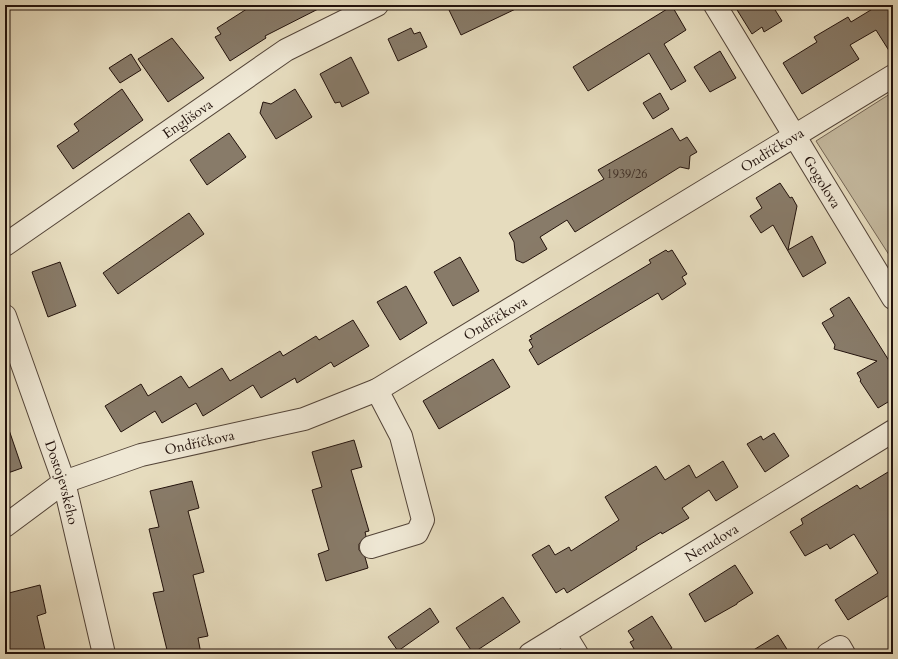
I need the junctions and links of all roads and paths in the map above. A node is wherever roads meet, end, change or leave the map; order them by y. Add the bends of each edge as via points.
1 (377, 5) edge
2 (715, 5) edge
3 (893, 76) edge
4 (794, 136) junction
5 (5, 245) edge
6 (893, 298) edge
7 (5, 316) edge
8 (376, 390) junction
9 (893, 431) edge
10 (64, 482) junction
11 (5, 526) edge
12 (371, 547) dead end
13 (564, 633) junction
14 (104, 654) edge
15 (530, 654) edge
16 (577, 654) edge
17 (828, 654) edge
18 (844, 654) edge

1 - 5 street, Englišova via 286,50
2 - 4 street, Gogolova
3 - 4 street, Ondříčkova
4 - 6 street, Gogolova
4 - 8 street, Ondříčkova
7 - 10 street, Dostojevského
8 - 10 street, Ondříčkova via 304,419 141,454
8 - 12 street via 401,436 423,520 418,532
9 - 13 street, Nerudova
10 - 11 street, Ondříčkova
10 - 14 street, Dostojevského
13 - 15 street, Nerudova
13 - 16 street
17 - 18 street via 840,647

